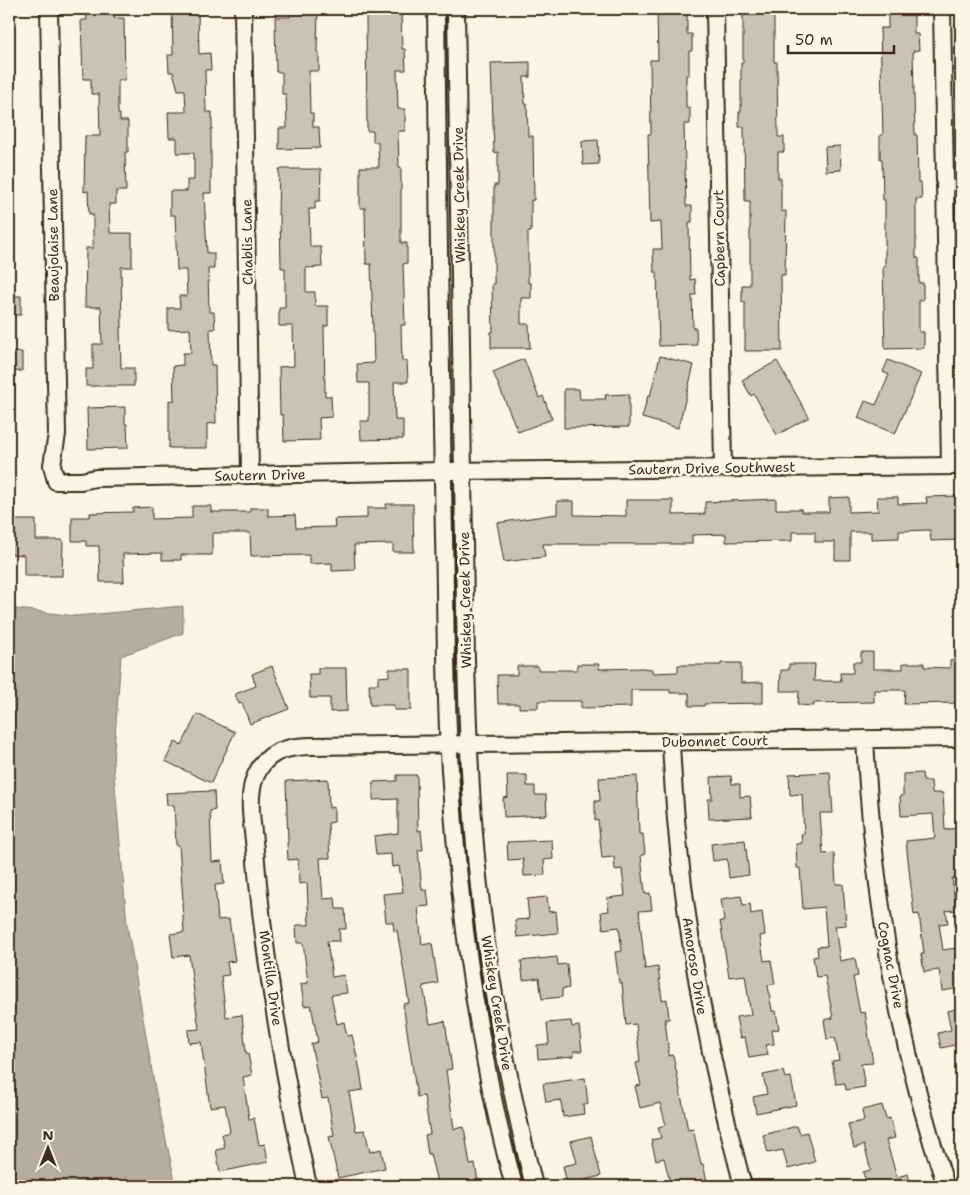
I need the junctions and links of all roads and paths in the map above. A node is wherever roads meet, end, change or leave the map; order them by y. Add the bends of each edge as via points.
1 (50, 9) edge
2 (243, 9) edge
3 (436, 9) edge
4 (456, 9) edge
5 (715, 9) edge
6 (942, 9) edge
7 (956, 466) edge
8 (723, 468) junction
9 (443, 471) junction
10 (463, 471) junction
11 (250, 476) junction
12 (56, 481) joint
13 (961, 738) edge
14 (865, 739) junction
15 (671, 741) junction
16 (449, 744) junction
17 (469, 744) junction
18 (259, 769) joint
19 (524, 1144) junction
20 (505, 1149) junction
21 (308, 1186) edge
22 (514, 1186) edge
23 (534, 1186) edge
24 (743, 1186) edge
25 (946, 1186) edge

1 - 12 street, Beaujolaise Lane via 57,434 52,465
2 - 11 street, Chablis Lane
3 - 9 street, Whiskey Creek Drive
4 - 10 street, Whiskey Creek Drive
5 - 8 street, Capbern Court
6 - 7 street
7 - 8 street, Sautern Drive Southwest
8 - 10 street, Sautern Drive Southwest
9 - 10 street, Sautern Drive
9 - 11 street, Sautern Drive
9 - 16 street, Whiskey Creek Drive
10 - 17 street, Whiskey Creek Drive
11 - 12 street, Sautern Drive
13 - 14 street, Dubonnet Court
14 - 15 street, Dubonnet Court
14 - 25 street, Cognac Drive via 868,805 884,932 911,1067
15 - 17 street, Dubonnet Court
15 - 24 street, Amoroso Drive via 676,831 694,969 714,1070
16 - 17 street, Dubonnet Court
16 - 18 street, Dubonnet Court via 292,747 276,751
16 - 20 street, Whiskey Creek Drive via 466,945
17 - 19 street, Whiskey Creek Drive via 472,808 489,960
18 - 21 street, Montilla Drive via 255,776 252,809 265,940 280,1047
19 - 20 street
19 - 23 street, Whiskey Creek Drive
20 - 22 street, Whiskey Creek Drive

